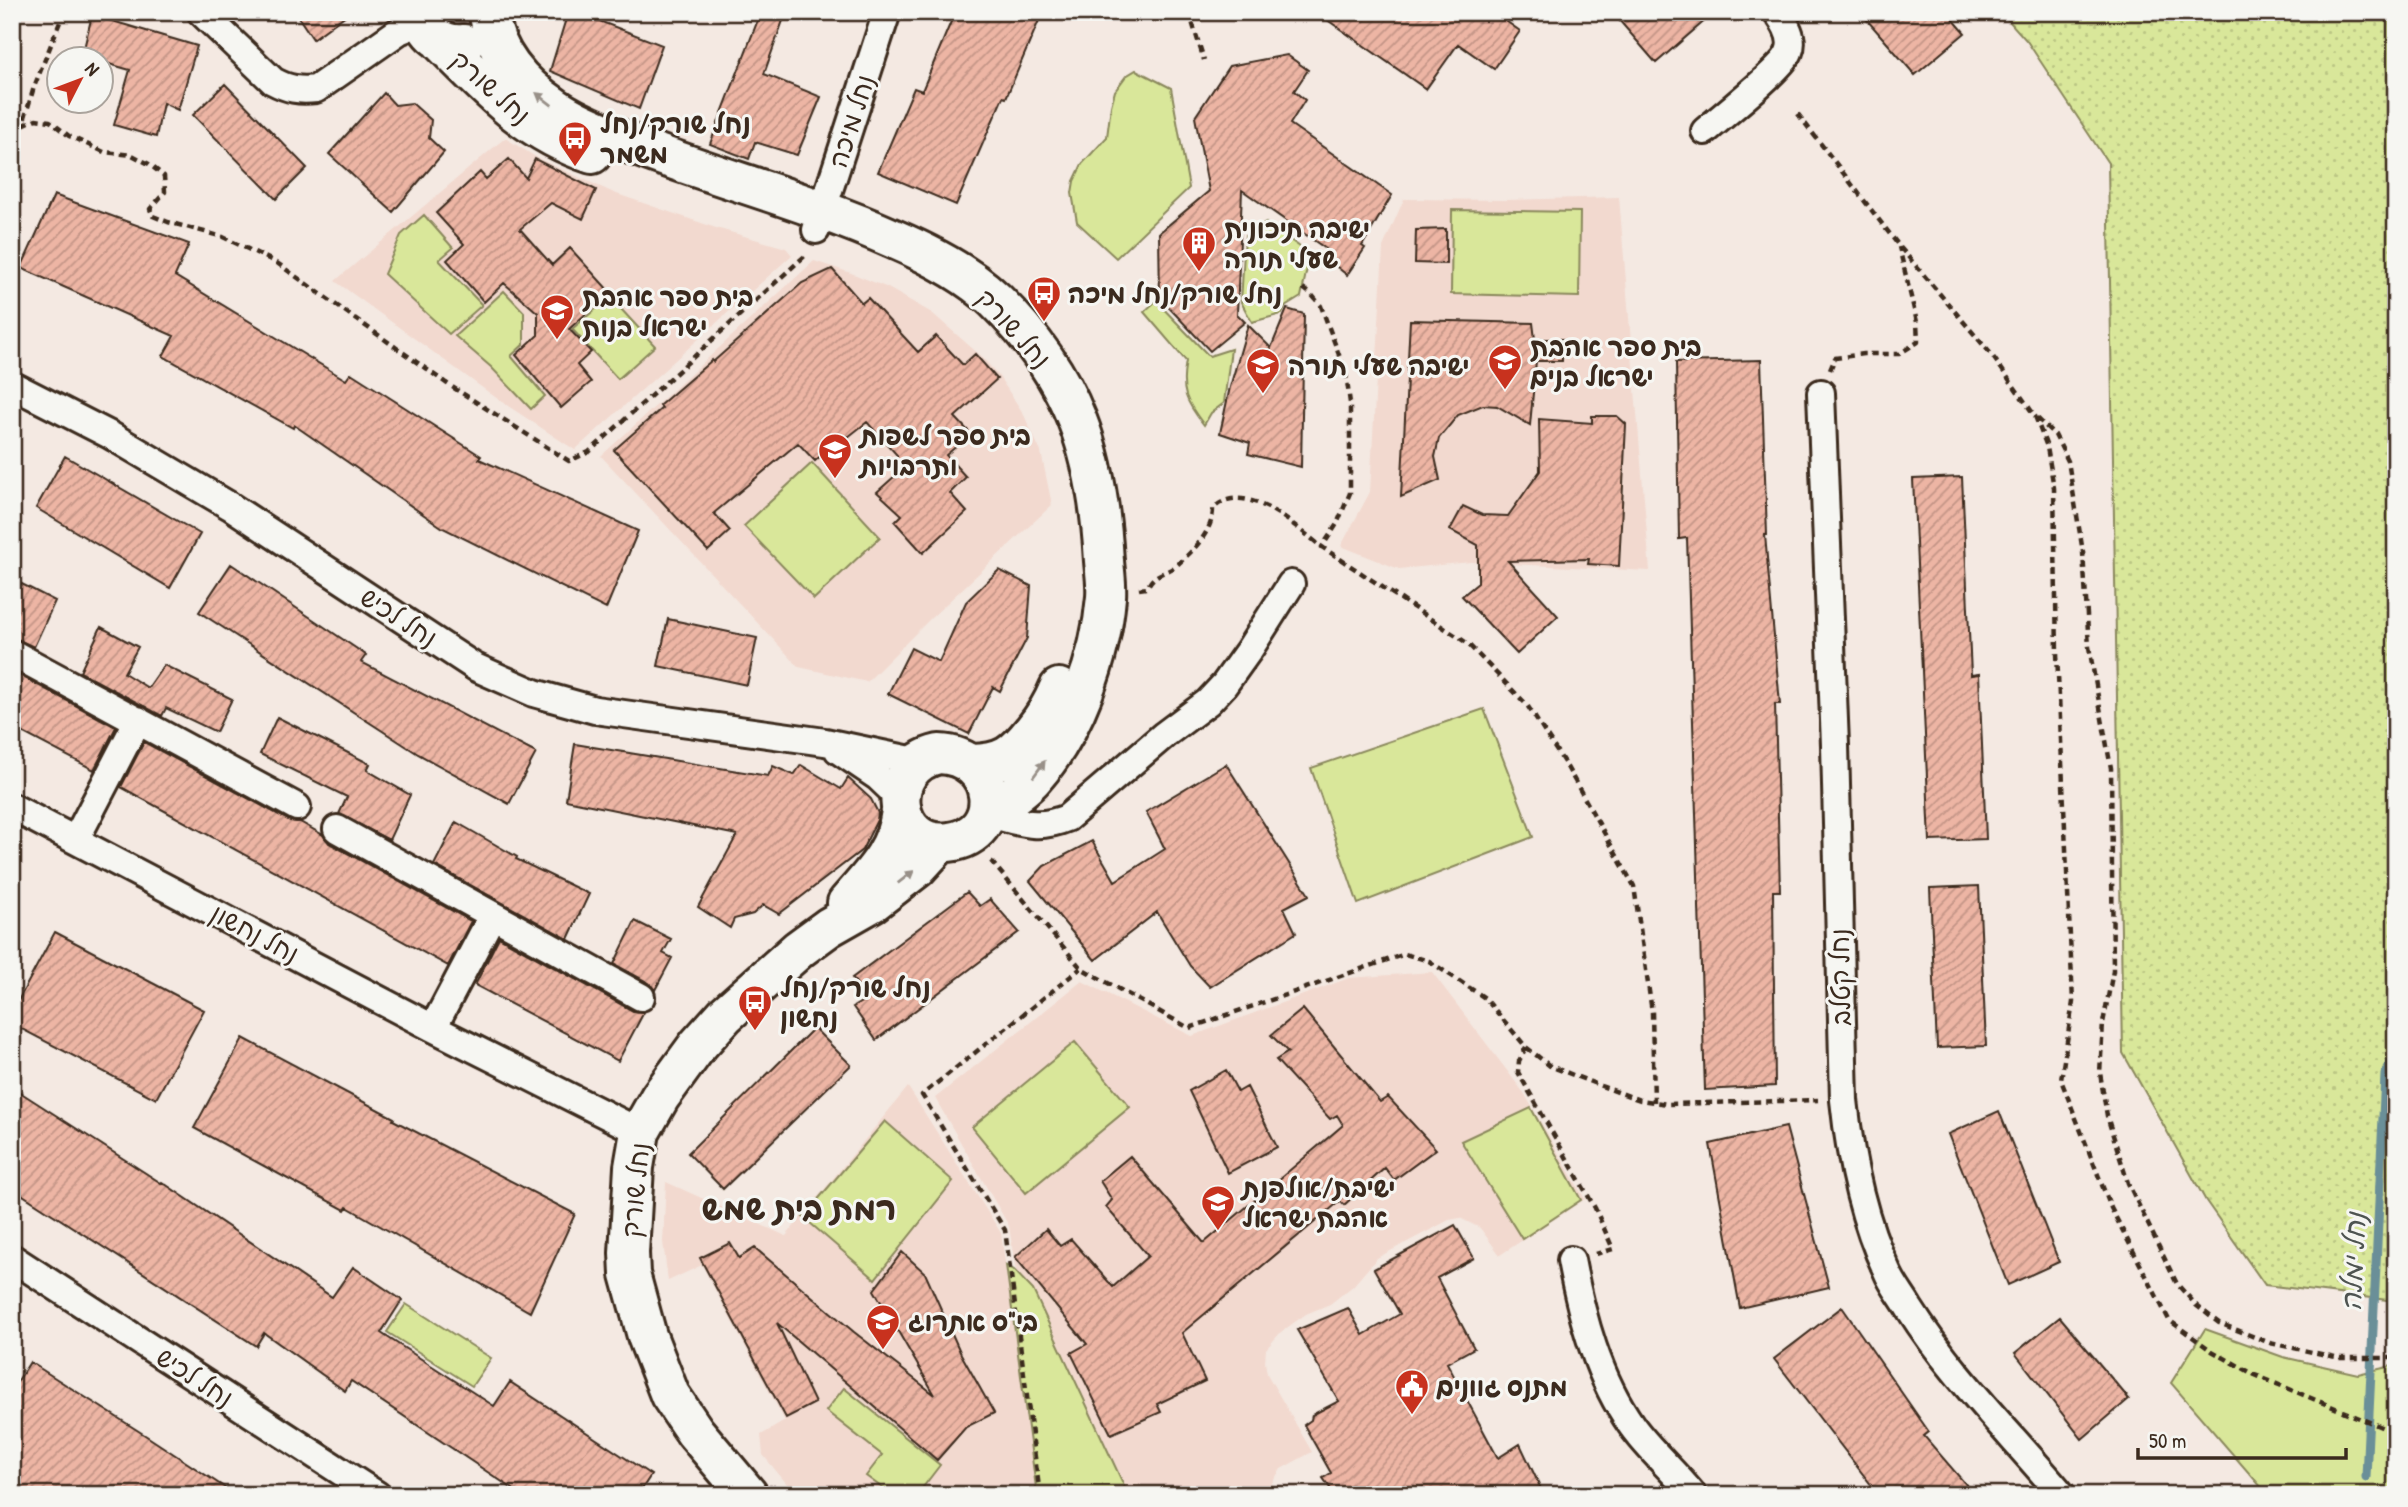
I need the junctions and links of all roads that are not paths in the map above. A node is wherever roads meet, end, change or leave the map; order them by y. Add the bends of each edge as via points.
1 (201, 12) edge
2 (887, 12) edge
3 (1777, 12) edge
4 (489, 14) edge
5 (426, 20) edge
6 (1705, 131) dead end
7 (815, 231) junction
8 (12, 385) edge
9 (1821, 393) road end
10 (1291, 584) dead end
11 (12, 653) edge
12 (138, 720) junction
13 (825, 742) junction
14 (920, 761) junction
15 (972, 764) junction
16 (900, 804) junction
17 (12, 807) edge
18 (297, 807) dead end
19 (337, 829) dead end
20 (966, 831) junction
21 (76, 839) junction
22 (492, 916) junction
23 (829, 928) junction
24 (641, 997) dead end
25 (433, 1028) junction
26 (640, 1132) junction
27 (12, 1258) edge
28 (1571, 1260) road end
29 (377, 1495) edge
30 (747, 1495) edge
31 (1693, 1495) edge
32 (2062, 1495) edge

1 - 5 street via 272,81 300,91 316,89 398,31
2 - 7 street, נחל מיכה
3 - 6 street via 1788,30 1789,53
4 - 5 street via 484,30 474,40 457,45
7 -> 4 street, נחל שורק via 556,109 529,88 502,56
5 - 7 street, נחל שורק via 498,99 542,132 577,149
7 - 15 street, נחל שורק via 915,272 976,317 1007,347 1054,420 1081,501 1088,551 1068,665 1046,717 1021,747 991,763
20 -> 7 street, נחל שורק via 1034,778 1083,694 1100,639 1106,590 1091,462 1058,376 993,298 955,269 914,247
8 - 13 street, נחל לכיש via 110,435 230,506 475,667 534,693 595,710
9 - 32 street, נחל קטלב via 1844,1100 1852,1155 1887,1273 1958,1375
10 - 20 street via 1250,650 1208,702 1067,818 1051,824
11 - 12 street
12 - 18 street
12 - 21 street
13 - 14 street, נחל לכיש
13 - 16 street, נחל לכיש via 878,777
14 - 15 street via 939,754
14 - 16 street via 904,779
15 - 20 street via 987,789
16 - 20 street via 923,838
16 - 23 street, נחל שורק via 899,828 892,846
17 - 21 street, נחל נחשון
19 - 22 street
23 -> 20 street, נחל שורק via 873,902
21 - 25 street, נחל נחשון
22 - 24 street
22 - 25 street
23 - 26 street, נחל שורק via 725,1015 660,1097
25 - 26 street, נחל נחשון
26 - 30 street, נחל שורק via 629,1253 647,1336 670,1395
27 - 29 street, נחל לכיש
28 - 31 street via 1582,1317 1609,1386 1632,1426

